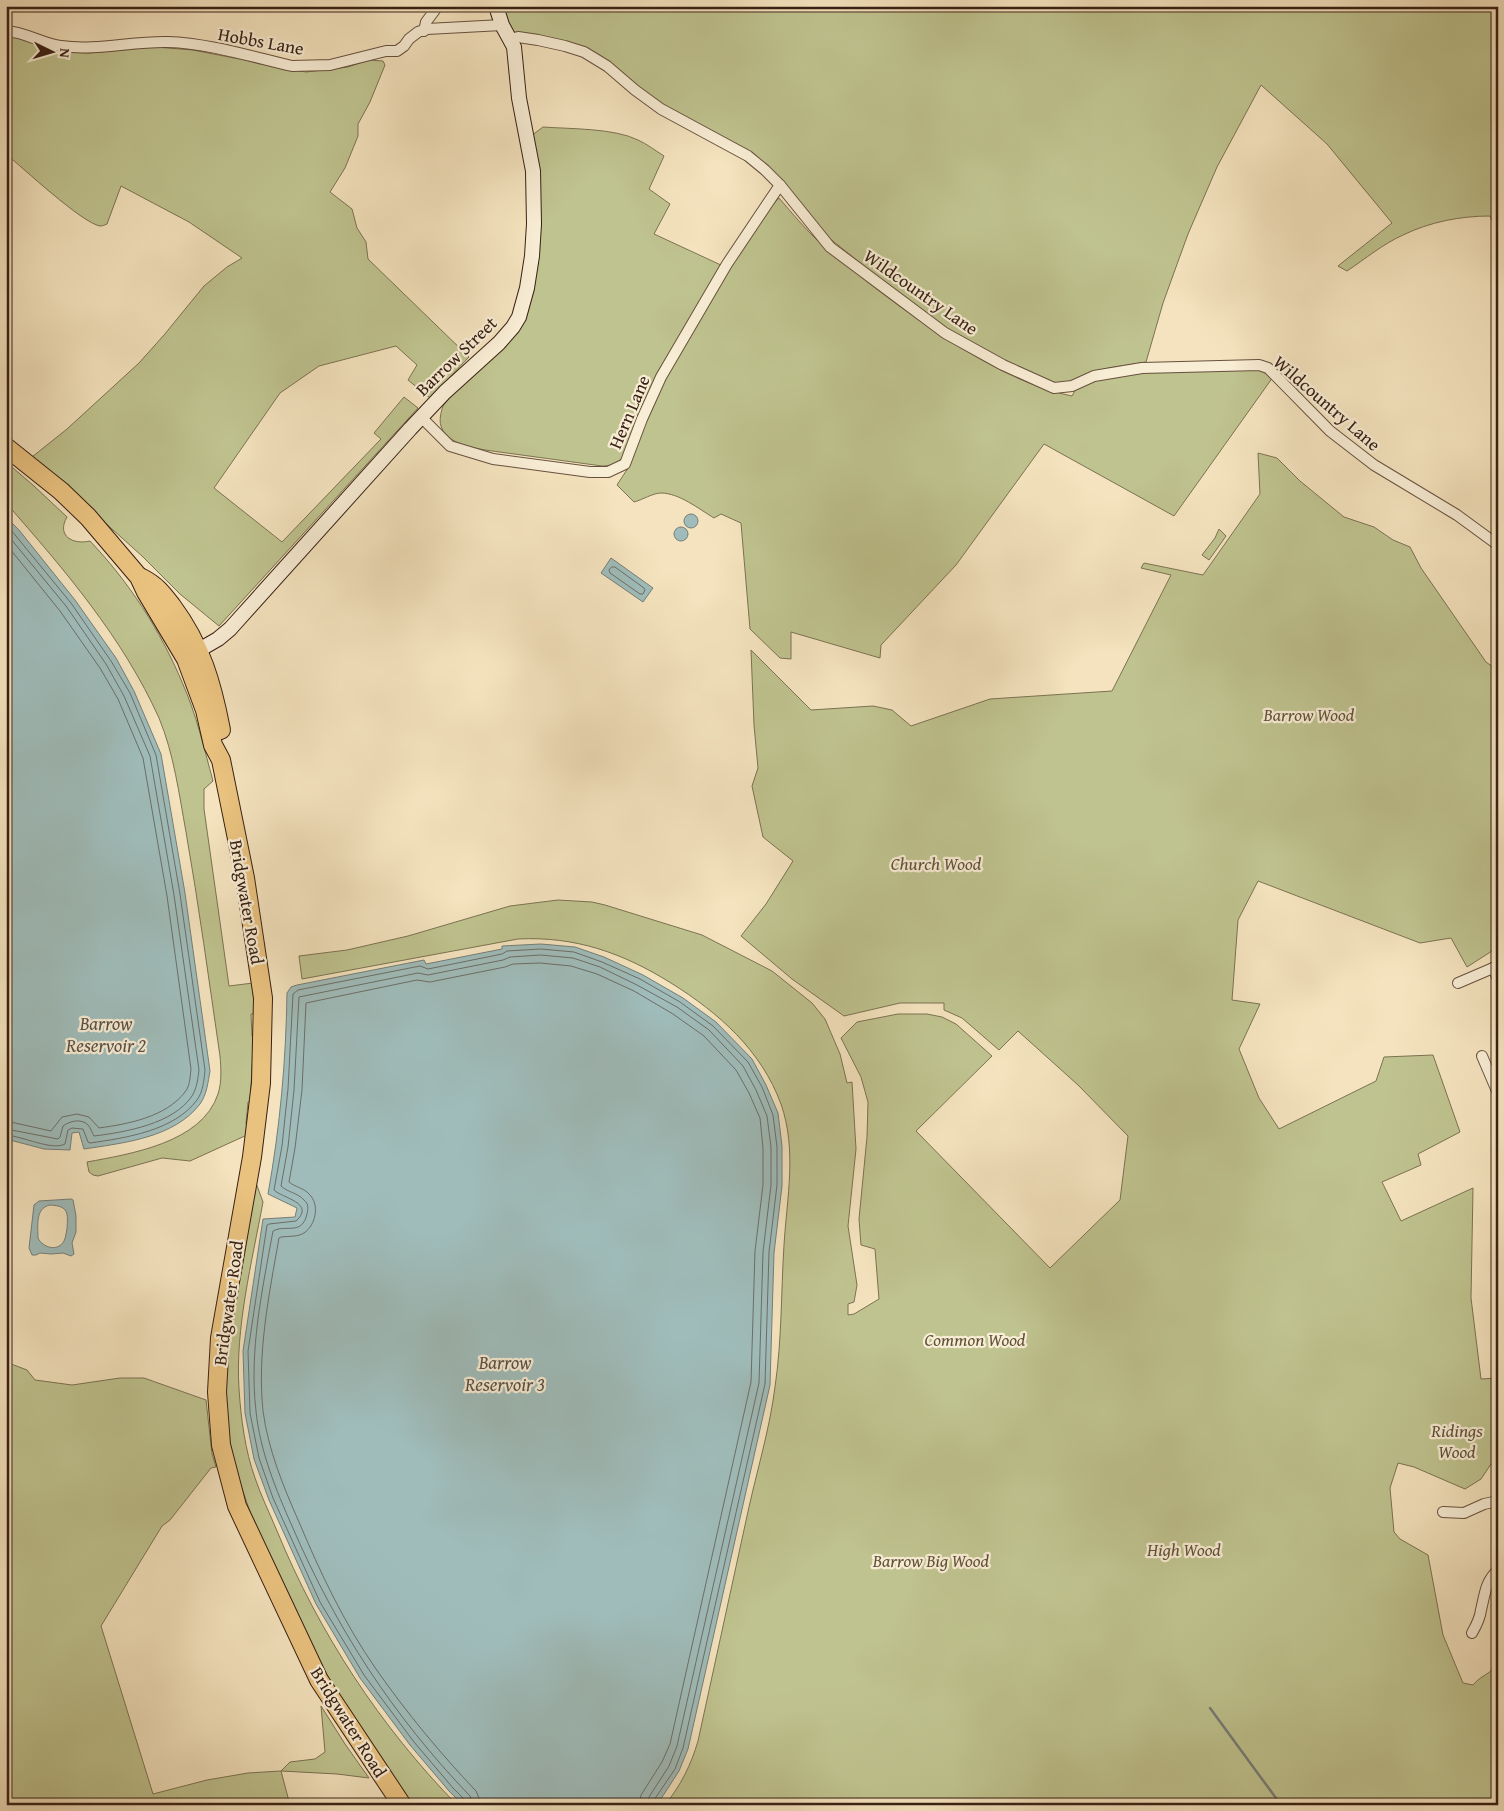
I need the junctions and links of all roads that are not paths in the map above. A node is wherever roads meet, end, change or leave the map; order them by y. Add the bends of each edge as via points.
1 (496, 6) edge
2 (434, 10) edge
3 (502, 26) junction
4 (424, 30) junction
5 (6, 31) edge
6 (510, 39) junction
7 (780, 186) junction
8 (421, 417) junction
9 (6, 447) edge
10 (1498, 545) edge
11 (142, 584) junction
12 (179, 645) junction
13 (199, 650) junction
14 (197, 689) junction
15 (222, 760) junction
16 (1495, 966) edge
17 (1498, 979) edge
18 (1458, 983) dead end
19 (1482, 1056) dead end
20 (1497, 1088) edge
21 (1498, 1501) edge
22 (1443, 1512) dead end
23 (1498, 1570) edge
24 (1472, 1634) dead end
25 (402, 1805) edge

1 - 3 main road, Barrow Street
2 - 4 street
3 - 4 street
3 - 6 main road, Barrow Street
4 - 5 street, Hobbs Lane via 397,51 330,65 308,66 292,66 183,43 101,48 59,46
6 - 7 street, Wildcountry Lane via 538,40 584,52 661,109 748,156
6 - 8 main road, Barrow Street via 514,47 519,98 533,171 534,236 527,288 513,327
7 - 8 street, Hern Lane via 727,264 669,362 624,464 608,472 590,472 493,459 450,446
7 - 10 street, Wildcountry Lane via 830,247 945,333 1003,365 1054,388 1072,386 1094,376 1142,368 1258,365 1268,368 1345,443
8 - 13 main road, Barrow Street via 230,629
9 - 11 highway, Bridgwater Road via 81,510
11 - 12 highway, Bridgwater Road
11 - 13 highway, Bridgwater Road via 155,585 178,614
11 - 14 highway via 188,679
12 - 13 highway
12 - 14 highway, Bridgwater Road
13 - 14 highway via 192,662
13 - 15 highway, Bridgwater Road via 215,698 224,745
14 - 15 highway, Bridgwater Road via 213,746
15 - 25 highway, Bridgwater Road via 263,998 261,1083 252,1157 220,1338 217,1392 221,1445 237,1506 319,1680
16 - 17 street
16 - 18 street
19 - 20 street
21 - 22 street via 1464,1513
23 - 24 street via 1486,1585

